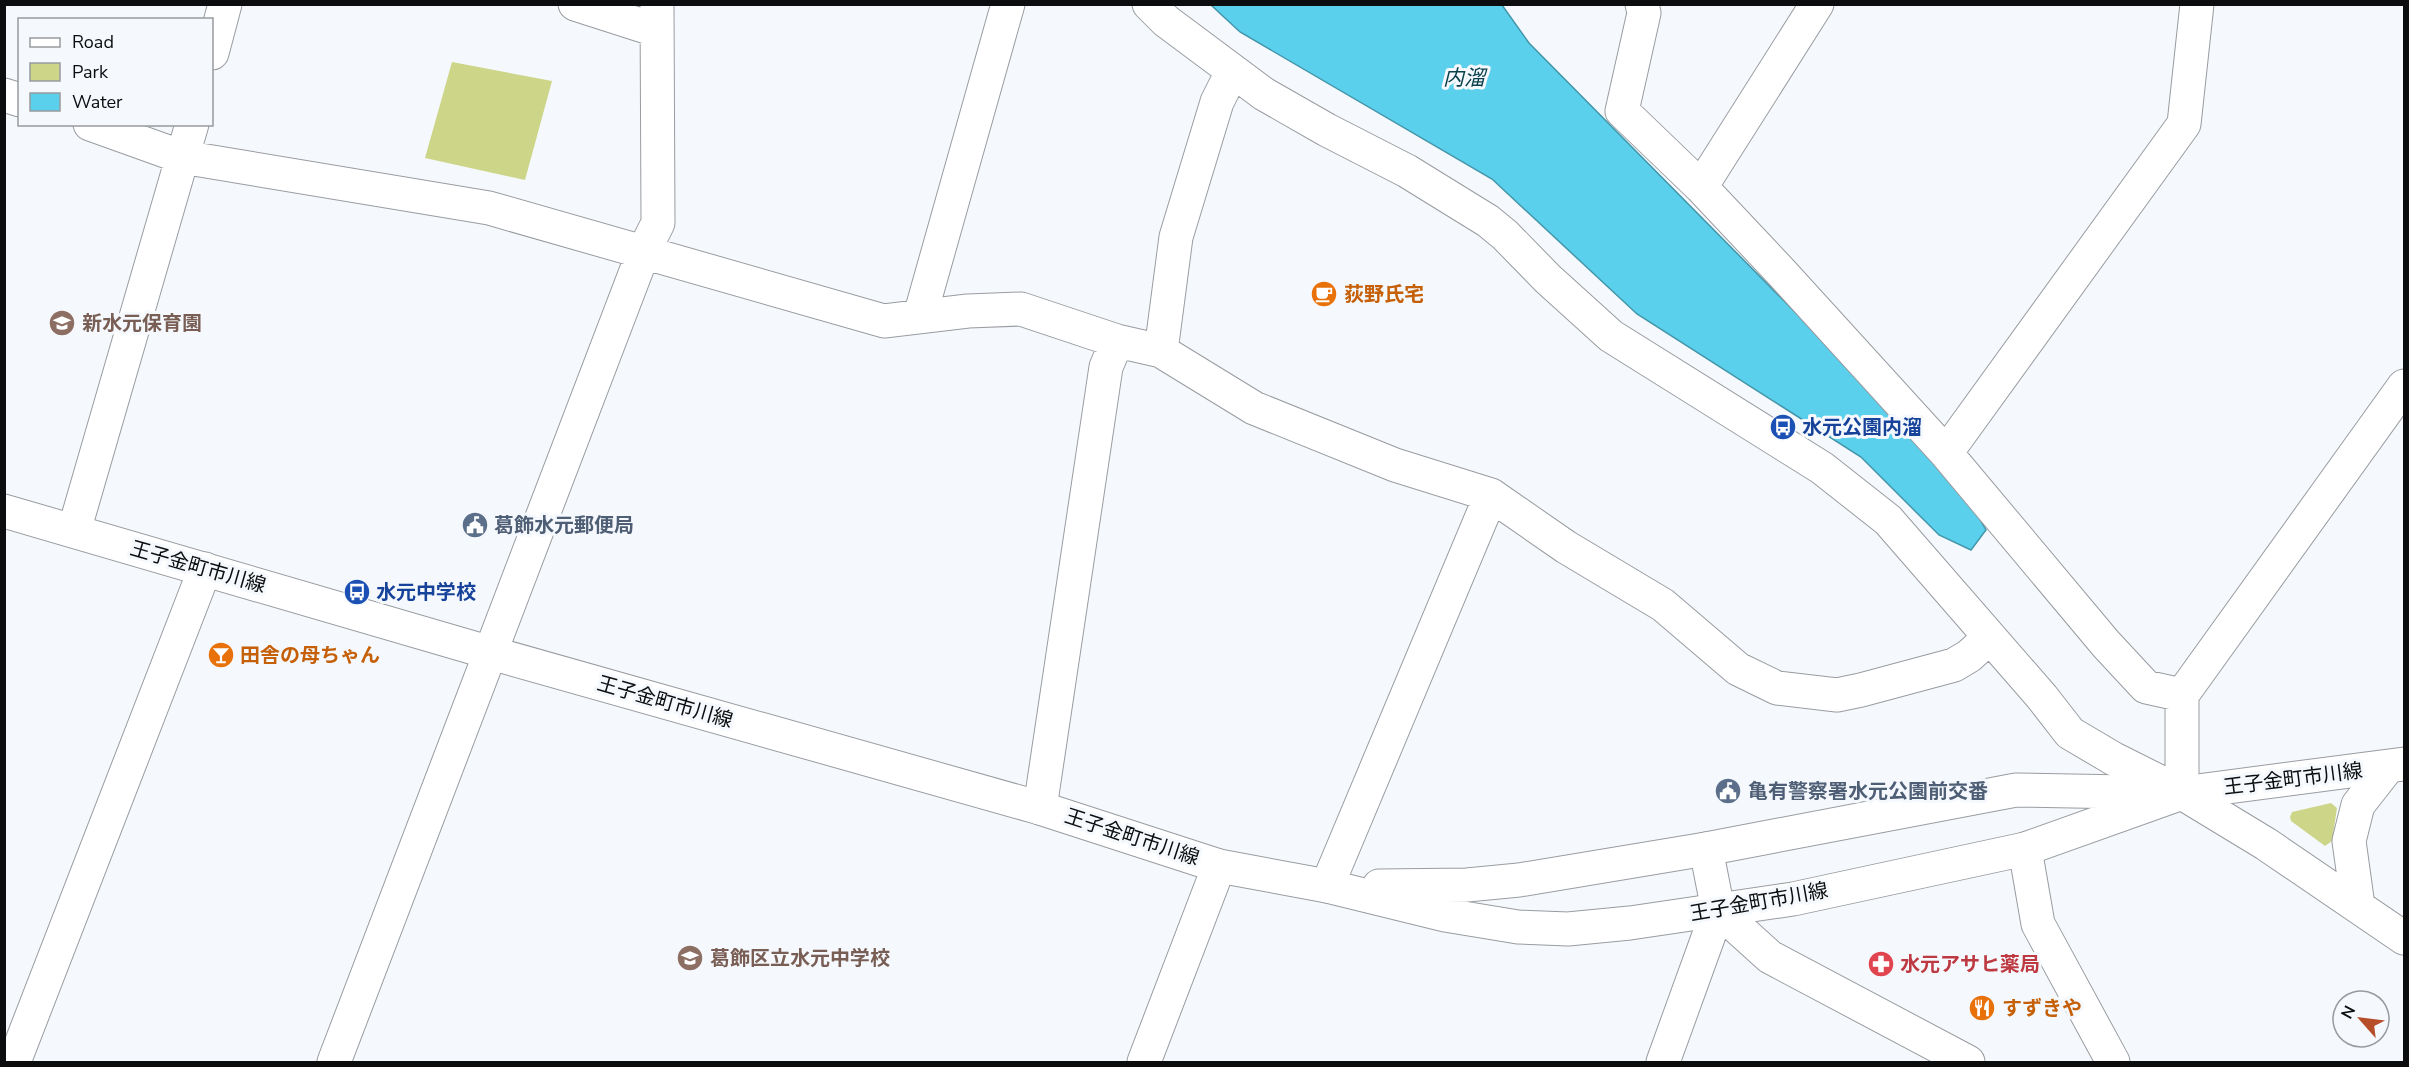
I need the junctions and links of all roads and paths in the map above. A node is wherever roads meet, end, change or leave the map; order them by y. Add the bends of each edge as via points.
1 (225, 4) edge
2 (575, 4) edge
3 (1008, 4) edge
4 (1149, 4) edge
5 (1642, 4) edge
6 (1817, 4) edge
7 (2197, 4) edge
8 (657, 17) edge
9 (213, 49) edge
10 (1232, 72) junction
11 (96, 126) edge
12 (191, 126) edge
13 (182, 157) junction
14 (1701, 187) junction
15 (643, 253) junction
16 (920, 316) junction
17 (1117, 340) junction
18 (1161, 351) junction
19 (2404, 389) edge
20 (1946, 453) junction
21 (1491, 495) junction
22 (4, 511) edge
23 (74, 531) junction
24 (205, 569) junction
25 (1989, 638) junction
26 (491, 653) junction
27 (2182, 695) junction
28 (2396, 766) edge
29 (2182, 793) junction
30 (1040, 808) junction
31 (1706, 849) junction
32 (2025, 849) junction
33 (1219, 866) junction
34 (1327, 886) junction
35 (2358, 906) junction
36 (1718, 910) junction
37 (2404, 938) edge
38 (14, 1062) edge
39 (334, 1062) edge
40 (1144, 1062) edge
41 (1663, 1062) edge
42 (1968, 1062) edge
43 (2113, 1062) edge

1 - 9 street
2 - 8 street
3 - 16 street
4 - 10 street
5 - 14 street via 1644,13 1622,111
6 - 14 street
7 - 20 street via 2184,124
8 - 15 street via 657,223
10 - 18 street via 1217,102 1176,237
10 - 25 street via 1488,221 1611,336 1822,468 1887,520
11 - 13 street
12 - 13 street
13 - 15 street via 489,207
13 - 23 street
14 - 20 street
15 - 16 street via 884,321
15 - 26 street
16 - 17 street via 1022,309
17 - 18 street
17 - 30 street via 1107,367
18 - 21 street via 1254,408 1395,465
19 - 27 street
20 - 27 street via 2146,687
21 - 25 street via 1566,547 1663,605 1738,669 1777,688 1837,695 1861,690 1954,665
21 - 34 street
22 - 23 street, 王子金町市川線
23 - 24 street, 王子金町市川線
24 - 26 street, 王子金町市川線
24 - 38 street
25 - 29 street via 2070,733
26 - 30 street, 王子金町市川線
26 - 39 street
27 - 29 street
28 - 29 street, 王子金町市川線
28 - 35 street via 2358,806 2349,841
29 - 31 street, 王子金町市川線 via 2016,790
29 - 32 street, 王子金町市川線
29 - 35 street
30 - 33 street, 王子金町市川線
31 - 34 street, 王子金町市川線 via 1519,880 1467,885
31 - 36 street
32 - 36 street, 王子金町市川線
32 - 43 street via 2038,924
33 - 34 street, 王子金町市川線
33 - 40 street
34 - 36 street, 王子金町市川線 via 1445,915 1518,927 1568,929
35 - 37 street
36 - 41 street
36 - 42 street via 1770,957

